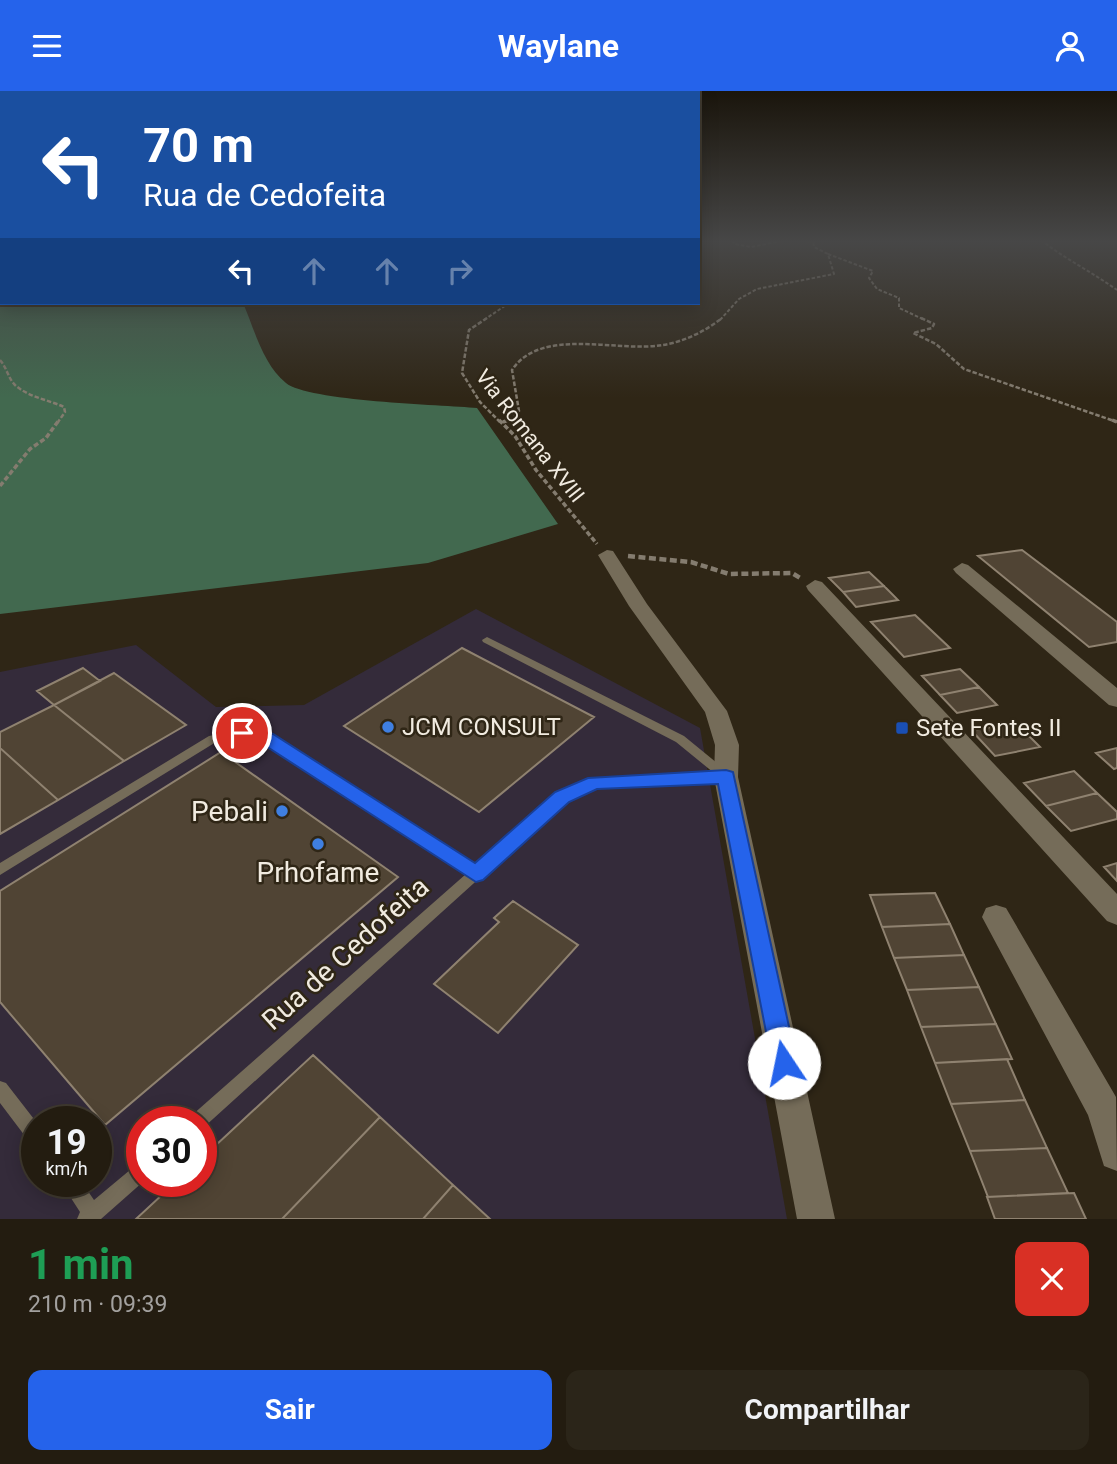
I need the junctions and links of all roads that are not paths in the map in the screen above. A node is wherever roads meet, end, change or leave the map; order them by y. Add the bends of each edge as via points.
1 (607, 555) road end
2 (961, 569) dead end
3 (815, 586) road end
4 (486, 640) dead end
5 (1117, 700) edge
6 (726, 777) junction
7 (0, 870) edge
8 (476, 874) junction
9 (1117, 913) edge
10 (996, 917) dead end
11 (0, 1089) edge
12 (215, 1106) edge
13 (21, 1117) edge
14 (1117, 1153) edge
15 (126, 1185) edge
16 (78, 1197) edge
17 (90, 1217) edge
18 (816, 1219) edge

1 - 6 street via 716,711 727,745
2 - 5 street
3 - 9 street
4 - 6 lane via 680,739
6 - 8 lane, Rua de Cedofeita via 595,783 562,797
6 - 18 street
7 - 8 lane via 213,739 242,733 267,738
8 - 12 lane, Rua de Cedofeita
10 - 14 street via 1104,1109
11 - 13 lane
15 - 17 lane
16 - 17 lane

